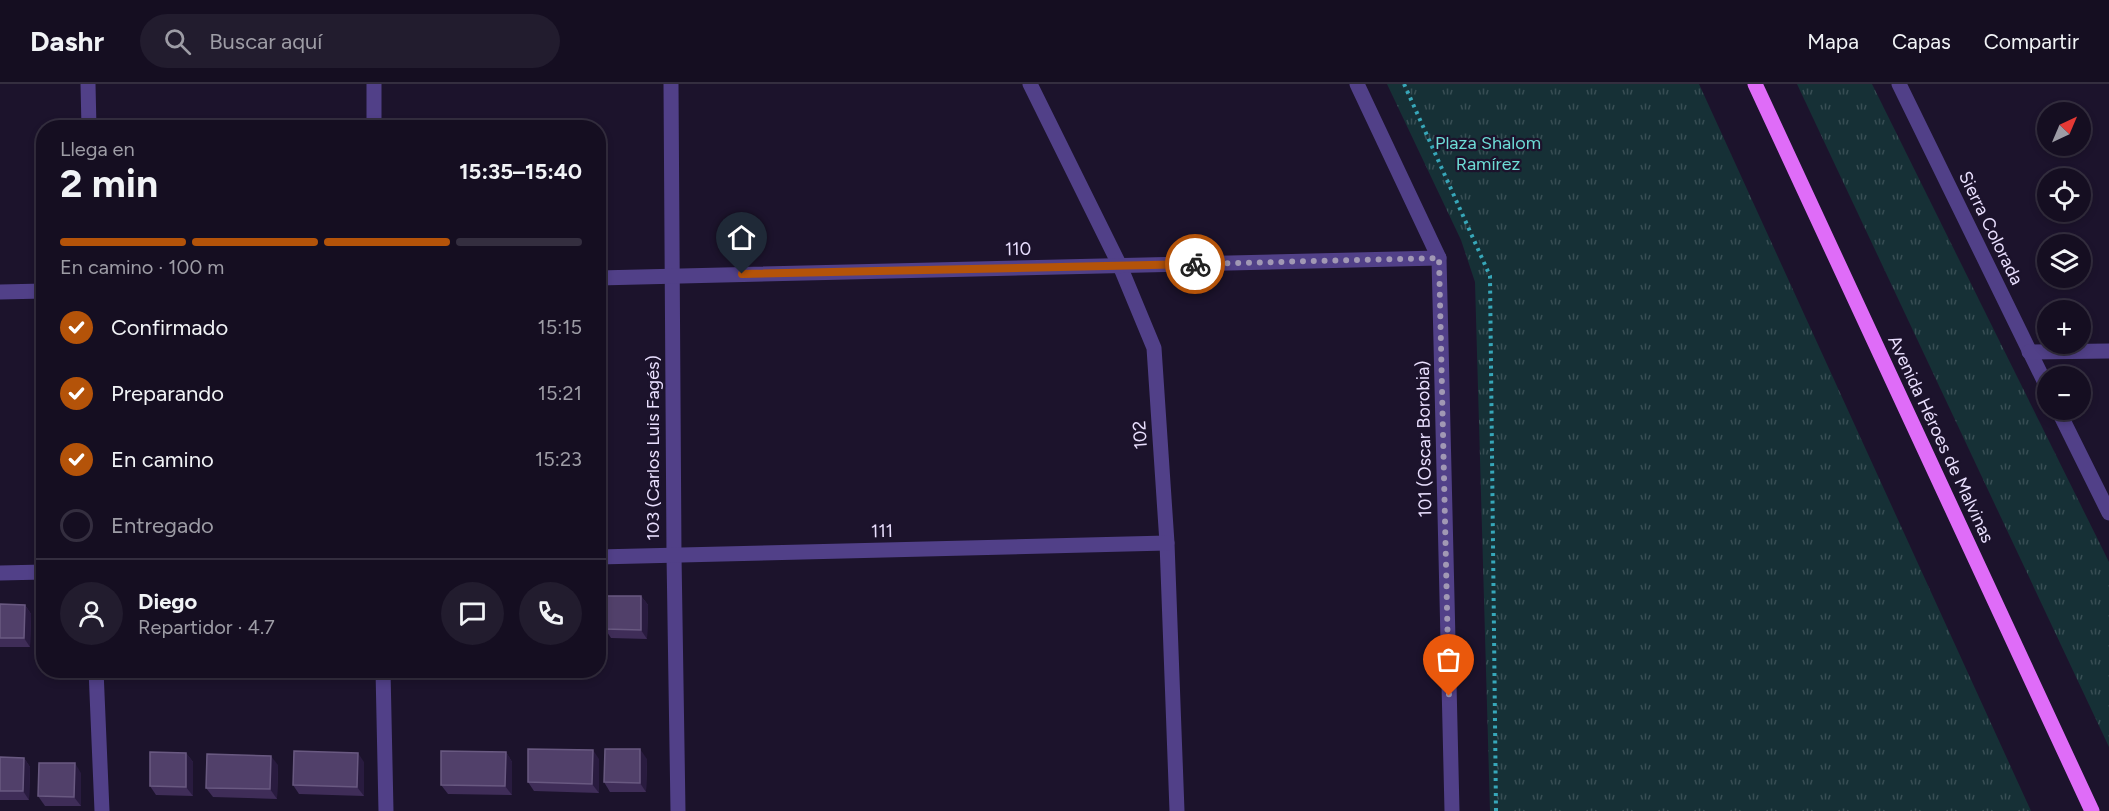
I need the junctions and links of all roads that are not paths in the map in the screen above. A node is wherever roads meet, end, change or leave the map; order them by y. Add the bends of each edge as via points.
1 (88, 84) edge
2 (374, 84) edge
3 (670, 84) edge
4 (1030, 84) edge
5 (1358, 84) edge
6 (1755, 84) edge
7 (1899, 84) edge
8 (89, 120) edge
9 (374, 120) edge
10 (1439, 258) junction
11 (1120, 266) junction
12 (672, 276) junction
13 (606, 278) edge
14 (36, 291) edge
15 (0, 292) edge
16 (2109, 351) edge
17 (2029, 352) junction
18 (2037, 368) edge
19 (2063, 420) edge
20 (2109, 513) edge
21 (1167, 543) junction
22 (674, 555) junction
23 (606, 557) edge
24 (36, 572) edge
25 (0, 573) edge
26 (96, 678) edge
27 (383, 678) edge
28 (102, 811) edge
29 (386, 811) edge
30 (678, 811) edge
31 (1177, 811) edge
32 (1452, 811) edge
33 (2092, 811) edge

1 - 8 street
2 - 9 street
3 - 12 street, 103 (Carlos Luis Fagés)
4 - 11 street, 102
5 - 10 street, 101 (Oscar Borobia)
6 - 33 main road, Avenida Héroes de Malvinas
7 - 17 street, Sierra Colorada
10 - 11 street, 110
10 - 32 street, 101 (Oscar Borobia)
11 - 12 street, 110
11 - 21 street, 102 via 1154,348
12 - 13 street, 110
12 - 22 street, 103 (Carlos Luis Fagés)
14 - 15 street
16 - 17 street
17 - 18 street, Sierra Colorada
19 - 20 street
21 - 22 street, 111
21 - 31 street, 102
22 - 23 street, 111
22 - 30 street, 103 (Carlos Luis Fagés)
24 - 25 street
26 - 28 street
27 - 29 street

